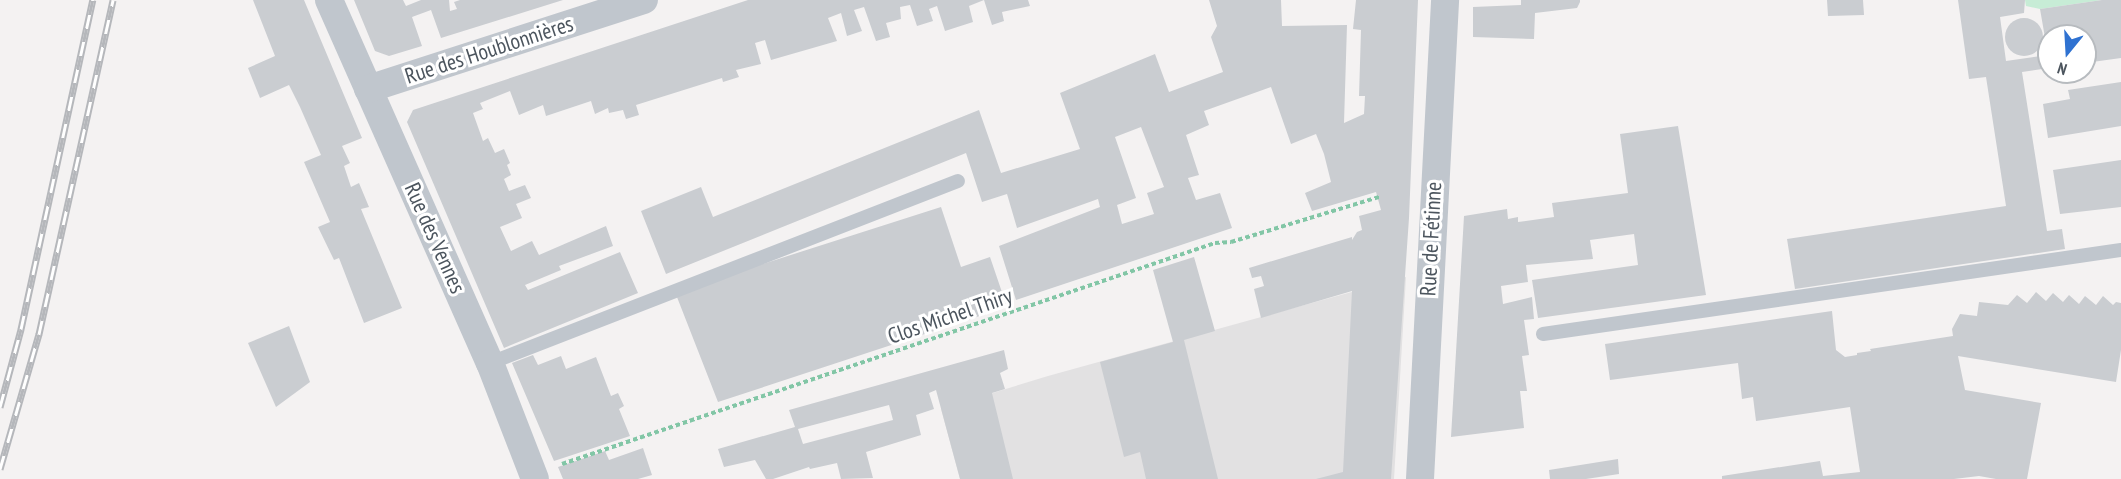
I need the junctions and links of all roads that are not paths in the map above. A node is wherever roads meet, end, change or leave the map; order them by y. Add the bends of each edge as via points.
1 (328, 0) edge
2 (644, 0) edge
3 (1445, 0) edge
4 (368, 88) junction
5 (958, 181) dead end
6 (2121, 250) edge
7 (1543, 334) dead end
8 (490, 363) junction
9 (534, 476) edge
10 (1420, 479) edge

1 - 4 street, Rue des Vennes
2 - 4 street, Rue des Houblonnières
3 - 10 street, Rue de Fétinne
4 - 8 street, Rue des Vennes
5 - 8 lane
6 - 7 lane
8 - 9 street, Rue des Vennes

